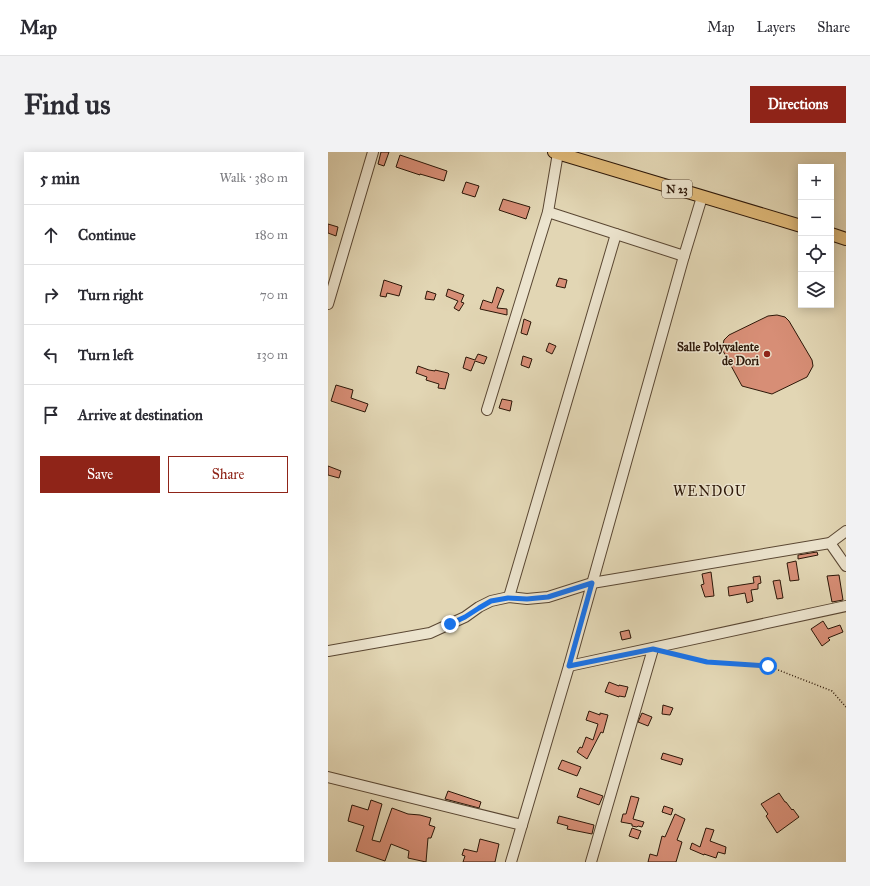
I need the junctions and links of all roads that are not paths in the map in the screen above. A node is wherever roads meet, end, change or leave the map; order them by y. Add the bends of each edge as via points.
1 (373, 152) edge
2 (556, 153) edge
3 (702, 197) junction
4 (548, 212) junction
5 (798, 225) edge
6 (616, 234) junction
7 (834, 235) edge
8 (846, 239) edge
9 (684, 256) junction
10 (328, 304) edge
11 (487, 410) dead end
12 (846, 531) edge
13 (830, 543) junction
14 (846, 566) edge
15 (592, 583) junction
16 (508, 598) junction
17 (846, 606) edge
18 (653, 649) junction
19 (328, 651) edge
20 (569, 666) junction
21 (328, 777) edge
22 (522, 825) junction
23 (511, 862) edge
24 (592, 862) edge

1 - 10 street
2 - 3 main road, N 23
2 - 4 street
3 - 5 main road, N 23
3 - 9 street
4 - 6 street
4 - 11 street
6 - 9 street
6 - 16 street
7 - 8 main road
9 - 15 street
12 - 13 street
13 - 14 street
13 - 15 street
15 - 16 street via 548,597
15 - 20 street
16 - 19 street via 491,601 465,617 430,633
17 - 18 street
18 - 20 street
18 - 24 street
20 - 22 street
21 - 22 street
22 - 23 street

